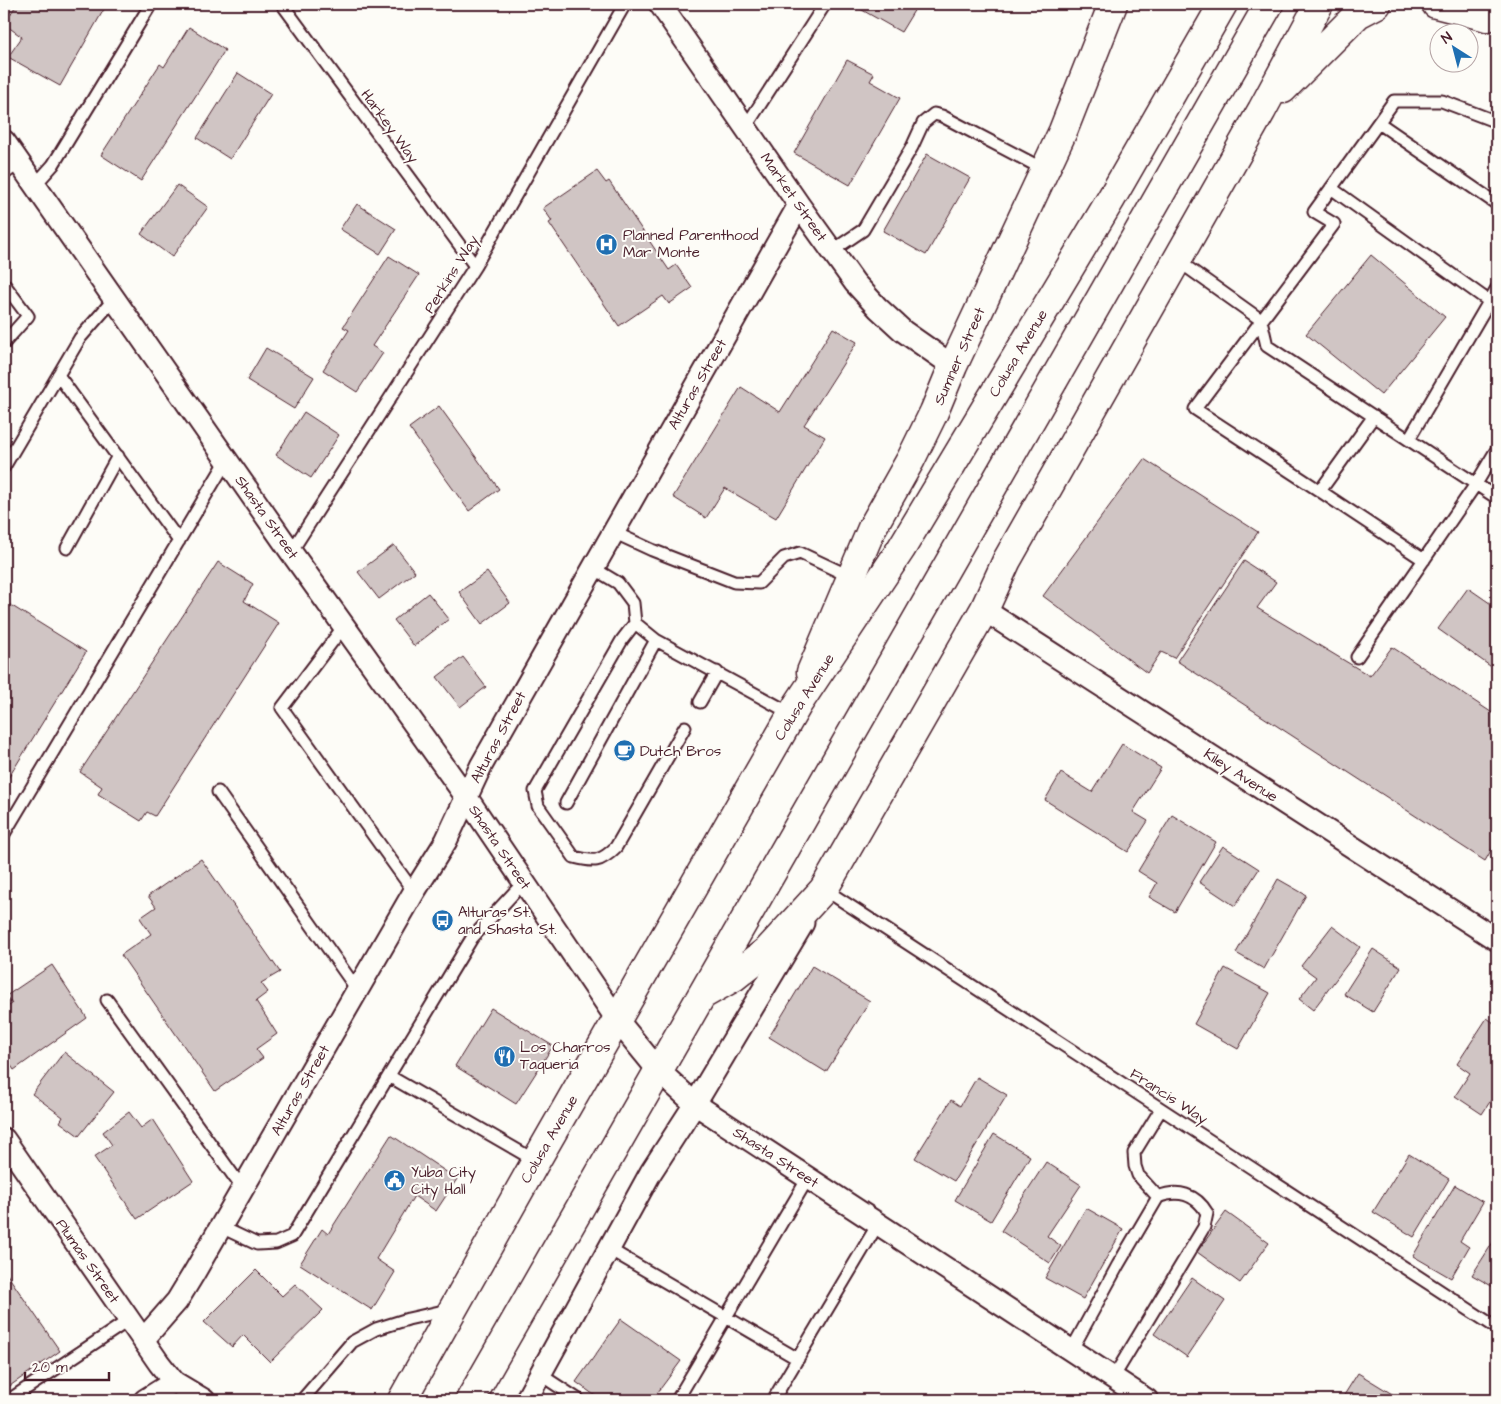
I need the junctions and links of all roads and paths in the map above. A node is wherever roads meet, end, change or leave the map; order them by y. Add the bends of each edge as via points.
1 (151, 4) edge
2 (282, 4) edge
3 (625, 4) edge
4 (660, 4) edge
5 (825, 4) edge
6 (1113, 4) edge
7 (1223, 4) edge
8 (1269, 4) edge
9 (1319, 4) edge
10 (1377, 4) edge
11 (1436, 4) edge
12 (1482, 12) edge
13 (1262, 110) junction
14 (1497, 122) edge
15 (1379, 123) junction
16 (745, 128) junction
17 (4, 141) edge
18 (11, 168) edge
19 (1045, 170) junction
20 (35, 185) junction
21 (1331, 188) junction
22 (1497, 204) edge
23 (798, 205) junction
24 (832, 251) junction
25 (1176, 260) junction
26 (475, 266) junction
27 (4, 284) edge
28 (1497, 288) edge
29 (114, 299) junction
30 (1493, 305) edge
31 (1261, 320) junction
32 (4, 343) edge
33 (953, 366) junction
34 (58, 375) junction
35 (1374, 416) junction
36 (1409, 439) junction
37 (1497, 449) edge
38 (118, 456) junction
39 (227, 460) junction
40 (4, 468) edge
41 (1476, 484) junction
42 (1320, 491) junction
43 (1497, 498) edge
44 (613, 532) junction
45 (179, 541) junction
46 (67, 548) dead end
47 (291, 552) junction
48 (1424, 560) junction
49 (593, 568) junction
50 (851, 577) junction
51 (984, 610) junction
52 (635, 623) junction
53 (344, 626) junction
54 (656, 640) junction
55 (1357, 657) dead end
56 (717, 672) junction
57 (700, 702) dead end
58 (795, 709) junction
59 (686, 727) dead end
60 (218, 792) dead end
61 (466, 798) junction
62 (566, 803) dead end
63 (4, 834) edge
64 (524, 882) junction
65 (824, 889) junction
66 (414, 892) junction
67 (1497, 940) edge
68 (358, 991) junction
69 (703, 995) junction
70 (107, 1000) dead end
71 (618, 1021) junction
72 (658, 1070) junction
73 (389, 1076) junction
74 (695, 1104) junction
75 (1161, 1109) junction
76 (4, 1139) edge
77 (536, 1161) junction
78 (808, 1178) junction
79 (243, 1189) junction
80 (1158, 1197) junction
81 (878, 1224) junction
82 (221, 1227) junction
83 (609, 1249) junction
84 (453, 1309) junction
85 (726, 1317) junction
86 (129, 1320) junction
87 (1497, 1328) edge
88 (143, 1340) junction
89 (1071, 1350) junction
90 (798, 1359) junction
91 (541, 1375) junction
92 (1113, 1378) junction
93 (177, 1391) edge
94 (9, 1400) edge
95 (146, 1400) edge
96 (204, 1400) edge
97 (302, 1400) edge
98 (402, 1400) edge
99 (470, 1400) edge
100 (526, 1400) edge
101 (579, 1400) edge
102 (677, 1400) edge
103 (773, 1400) edge
104 (1147, 1400) edge

1 - 20 lane via 52,165
2 - 26 lane, Harkey Way
3 - 26 lane, Perkins Way
4 - 16 street, Market Street
5 - 16 lane
6 - 19 main road, Sumner Street
7 - 58 main road, Colusa Avenue via 1106,207 901,549
8 - 69 main road
9 - 13 main road
10 - 13 main road via 1358,14
11 - 12 main road
13 - 25 main road
14 - 15 lane via 1442,101 1394,101
15 - 21 lane
15 - 22 lane
16 - 23 street, Market Street
17 - 18 street, Shasta Street
18 - 20 street, Shasta Street
19 - 24 lane via 934,114 923,123 863,230
19 - 33 main road, Sumner Street
20 - 29 street, Shasta Street
21 - 30 lane
21 - 31 lane via 1314,212 1334,224
23 - 24 street, Market Street
23 - 44 street, Alturas Street
24 - 33 street, Market Street via 878,308 903,331
25 - 31 lane
25 - 51 main road via 1007,560
26 - 47 lane, Perkins Way
27 - 32 lane via 28,316
28 - 30 lane
29 - 34 lane via 80,338
29 - 39 street, Shasta Street
30 - 36 lane
31 - 35 lane via 1267,346
31 - 42 lane via 1195,409
33 - 50 main road, Sumner Street via 934,412 872,528
34 - 38 lane
34 - 40 lane
35 - 36 lane
35 - 42 lane
36 - 41 lane
37 - 41 lane
38 - 45 lane
38 - 46 lane
39 - 45 lane
39 - 47 street, Shasta Street
41 - 43 lane
41 - 48 lane
42 - 48 lane
44 - 49 street, Alturas Street
44 - 50 lane via 734,582 759,583 784,558 800,553
45 - 63 lane
47 - 53 street, Shasta Street
48 - 55 lane
49 - 52 lane via 618,584 633,603
49 - 61 street, Alturas Street via 480,766
50 - 58 main road, Sumner Street
51 - 65 main road
51 - 67 street, Kiley Avenue
52 - 54 lane
52 - 59 lane via 622,640 535,792 538,806 574,857 592,862 607,856 616,847
53 - 61 street, Shasta Street
53 - 66 lane via 282,708
54 - 56 lane
54 - 62 lane
56 - 57 lane
56 - 58 lane
58 - 71 main road, Colusa Avenue
60 - 68 lane
61 - 64 street, Shasta Street
61 - 66 street, Alturas Street via 446,841
64 - 71 street, Shasta Street
64 - 73 lane via 472,938
65 - 69 main road via 768,950 734,977
65 - 74 street
65 - 75 lane, Francis Way
66 - 68 street, Alturas Street
68 - 79 street, Alturas Street
69 - 72 main road
70 - 79 lane
71 - 72 street, Shasta Street
71 - 77 main road, Colusa Avenue
72 - 74 street, Shasta Street
72 - 99 main road
73 - 77 lane
73 - 82 lane via 292,1236 276,1243 258,1244
74 - 78 street, Shasta Street
74 - 83 street via 651,1172
75 - 80 lane via 1134,1153 1138,1176
75 - 87 lane, Francis Way
76 - 86 street, Plumas Street
77 - 84 main road, Colusa Avenue
78 - 81 street, Shasta Street
78 - 85 lane
79 - 82 street, Alturas Street
80 - 89 lane
80 - 92 lane via 1183,1193 1202,1204 1207,1213 1204,1227
81 - 89 street, Shasta Street
81 - 90 lane
82 - 88 street, Alturas Street via 176,1301
83 - 85 lane
83 - 91 street
84 - 97 lane via 376,1328 352,1342
84 - 98 main road, Colusa Avenue
85 - 90 lane
85 - 102 lane
86 - 88 street, Plumas Street
86 - 94 lane
88 - 93 street, Plumas Street
89 - 92 street, Shasta Street
90 - 103 lane
91 - 100 street
91 - 101 lane
92 - 104 street, Shasta Street
93 - 95 street
93 - 96 street, Plumas Street

